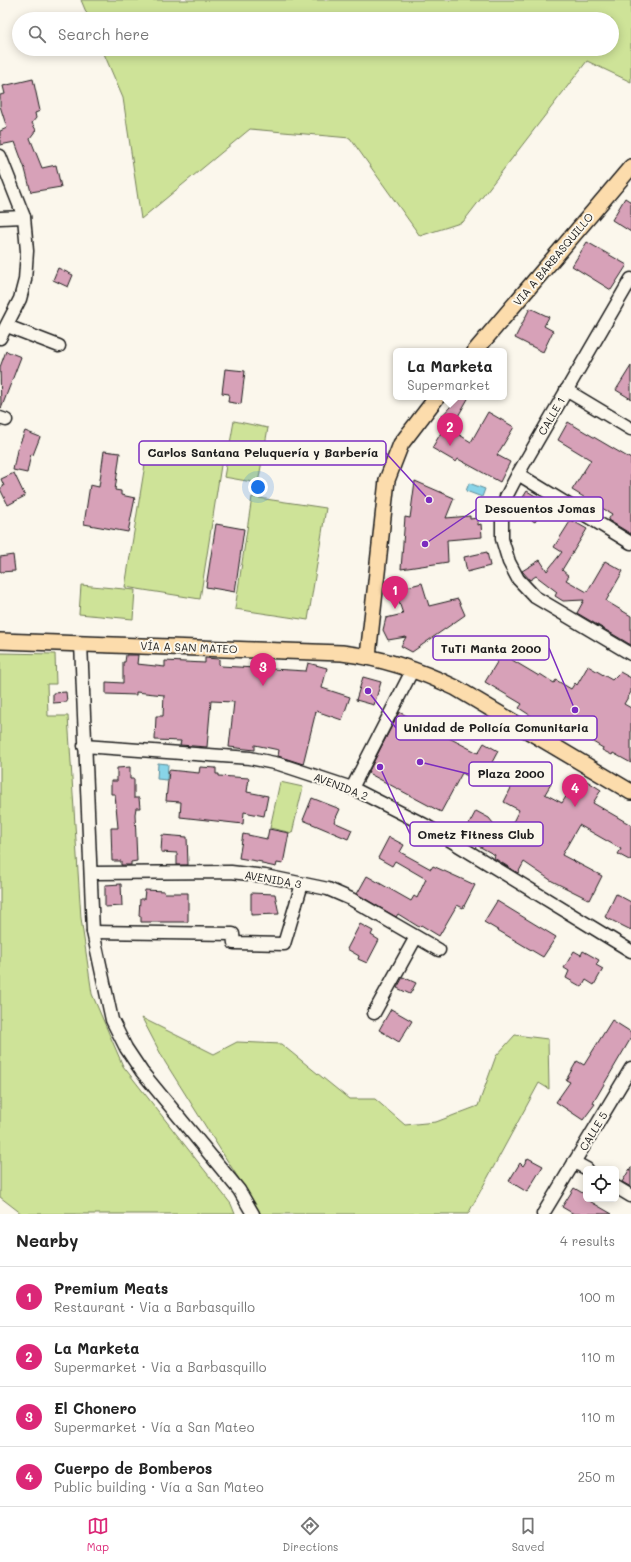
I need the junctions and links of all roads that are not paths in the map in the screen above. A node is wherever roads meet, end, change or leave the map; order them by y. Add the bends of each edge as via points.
1 (0, 156) edge
2 (631, 167) edge
3 (24, 217) junction
4 (0, 218) edge
5 (631, 279) edge
6 (7, 326) junction
7 (0, 338) edge
8 (59, 346) dead end
9 (478, 348) edge
10 (566, 390) junction
11 (435, 400) edge
12 (631, 429) edge
13 (518, 474) junction
14 (631, 542) edge
15 (0, 641) edge
16 (81, 643) junction
17 (631, 654) edge
18 (368, 656) junction
19 (413, 669) junction
20 (84, 746) junction
21 (352, 788) junction
22 (631, 791) edge
23 (91, 873) junction
24 (302, 884) junction
25 (93, 932) junction
26 (416, 937) junction
27 (439, 950) dead end
28 (631, 951) edge
29 (374, 1013) dead end
30 (630, 1071) edge
31 (574, 1162) junction
32 (583, 1167) edge
33 (619, 1189) edge
34 (631, 1196) edge
35 (253, 1214) edge
36 (542, 1214) edge

1 - 3 street
2 - 9 main road, VIA A BARBASQUILLO
3 - 4 street
3 - 6 street via 27,251 25,280 20,299
5 - 10 street, CALLE 1
6 - 7 street
6 - 8 street
10 - 12 street
10 - 13 street, CALLE 1
11 - 18 main road via 402,444 387,480
13 - 14 street
13 - 17 street, CALLE 1 via 506,497 502,520 502,538 509,562 518,579 535,597
15 - 16 main road, VÍA A SAN MATEO
16 - 18 main road, VÍA A SAN MATEO
16 - 20 street
18 - 19 main road, VÍA A SAN MATEO
19 - 21 street
19 - 22 main road, VÍA A SAN MATEO via 456,688
20 - 21 street, AVENIDA 2 via 250,758 279,764
20 - 23 street
21 - 28 street, AVENIDA 2 via 425,825
23 - 24 street, AVENIDA 3 via 231,872
23 - 25 street
24 - 25 street via 284,944 234,943 233,934
24 - 26 street, AVENIDA 3 via 328,889 351,899
25 - 35 street via 112,1020 126,1048 142,1072 239,1190
26 - 27 street, AVENIDA 3
26 - 29 street
30 - 31 street, CALLE 5
31 - 32 street
31 - 36 street, CALLE 5
33 - 34 street

